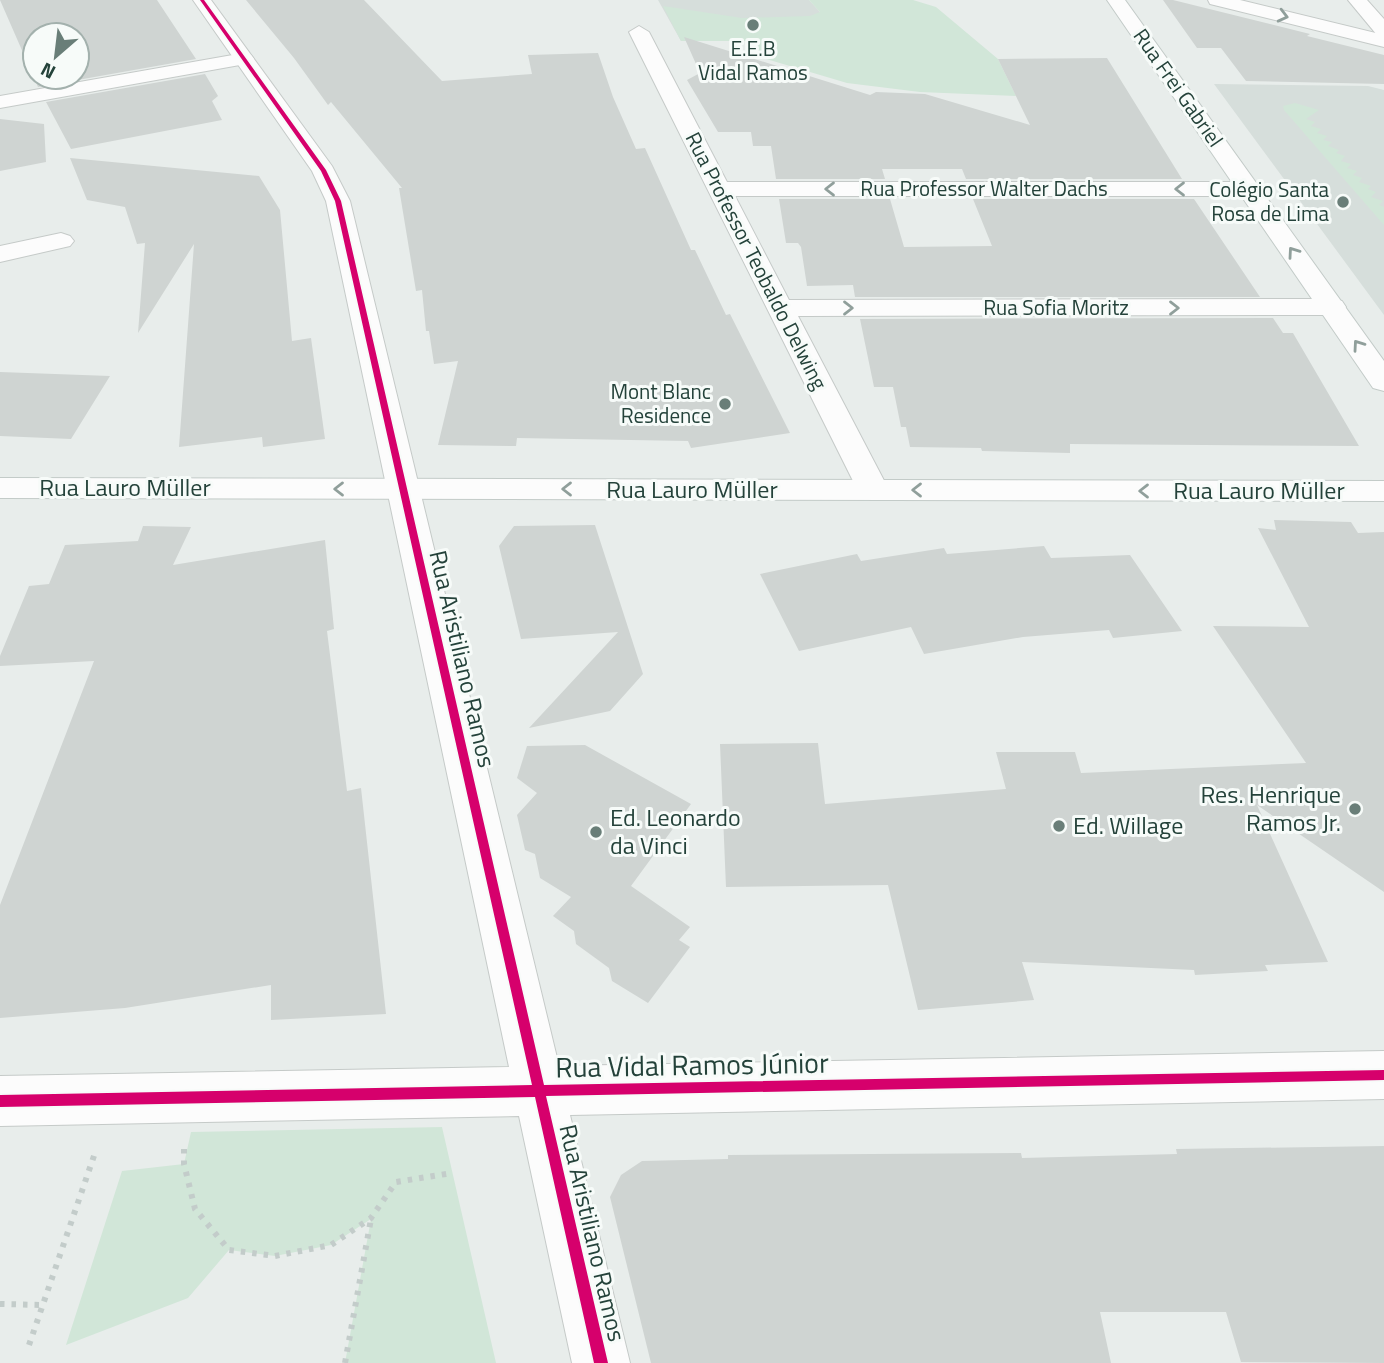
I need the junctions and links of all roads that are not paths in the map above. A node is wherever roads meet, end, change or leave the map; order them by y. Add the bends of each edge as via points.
1 (202, 0) edge
2 (1116, 0) edge
3 (1217, 0) edge
4 (1357, 0) edge
5 (1384, 31) edge
6 (639, 32) dead end
7 (1384, 41) edge
8 (244, 59) junction
9 (0, 102) edge
10 (1249, 189) junction
11 (719, 190) junction
12 (61, 241) dead end
13 (0, 254) edge
14 (1332, 307) junction
15 (780, 308) junction
16 (1384, 382) edge
17 (0, 488) edge
18 (404, 489) junction
19 (873, 490) junction
20 (1384, 491) edge
21 (1384, 1075) edge
22 (540, 1091) junction
23 (0, 1101) edge
24 (601, 1363) edge

1 - 8 street, Rua Aristiliano Ramos
2 - 10 street, Rua Frei Gabriel
3 -> 7 street
4 - 5 street
6 - 11 street, Rua Professor Teobaldo Delwing
8 - 9 street
8 - 18 street, Rua Aristiliano Ramos via 324,171 338,201
10 -> 11 street, Rua Professor Walter Dachs
14 -> 10 street, Rua Frei Gabriel
11 - 15 street, Rua Professor Teobaldo Delwing
12 - 13 street
15 -> 14 street, Rua Sofia Moritz
16 -> 14 street, Rua Frei Gabriel
15 - 19 street, Rua Professor Teobaldo Delwing
18 -> 17 street, Rua Lauro Müller
19 -> 18 street, Rua Lauro Müller
18 - 22 street, Rua Aristiliano Ramos
20 -> 19 street, Rua Lauro Müller
21 - 22 street, Rua Vidal Ramos Júnior
22 - 23 street, Rua Vidal Ramos Júnior
22 - 24 street, Rua Aristiliano Ramos

